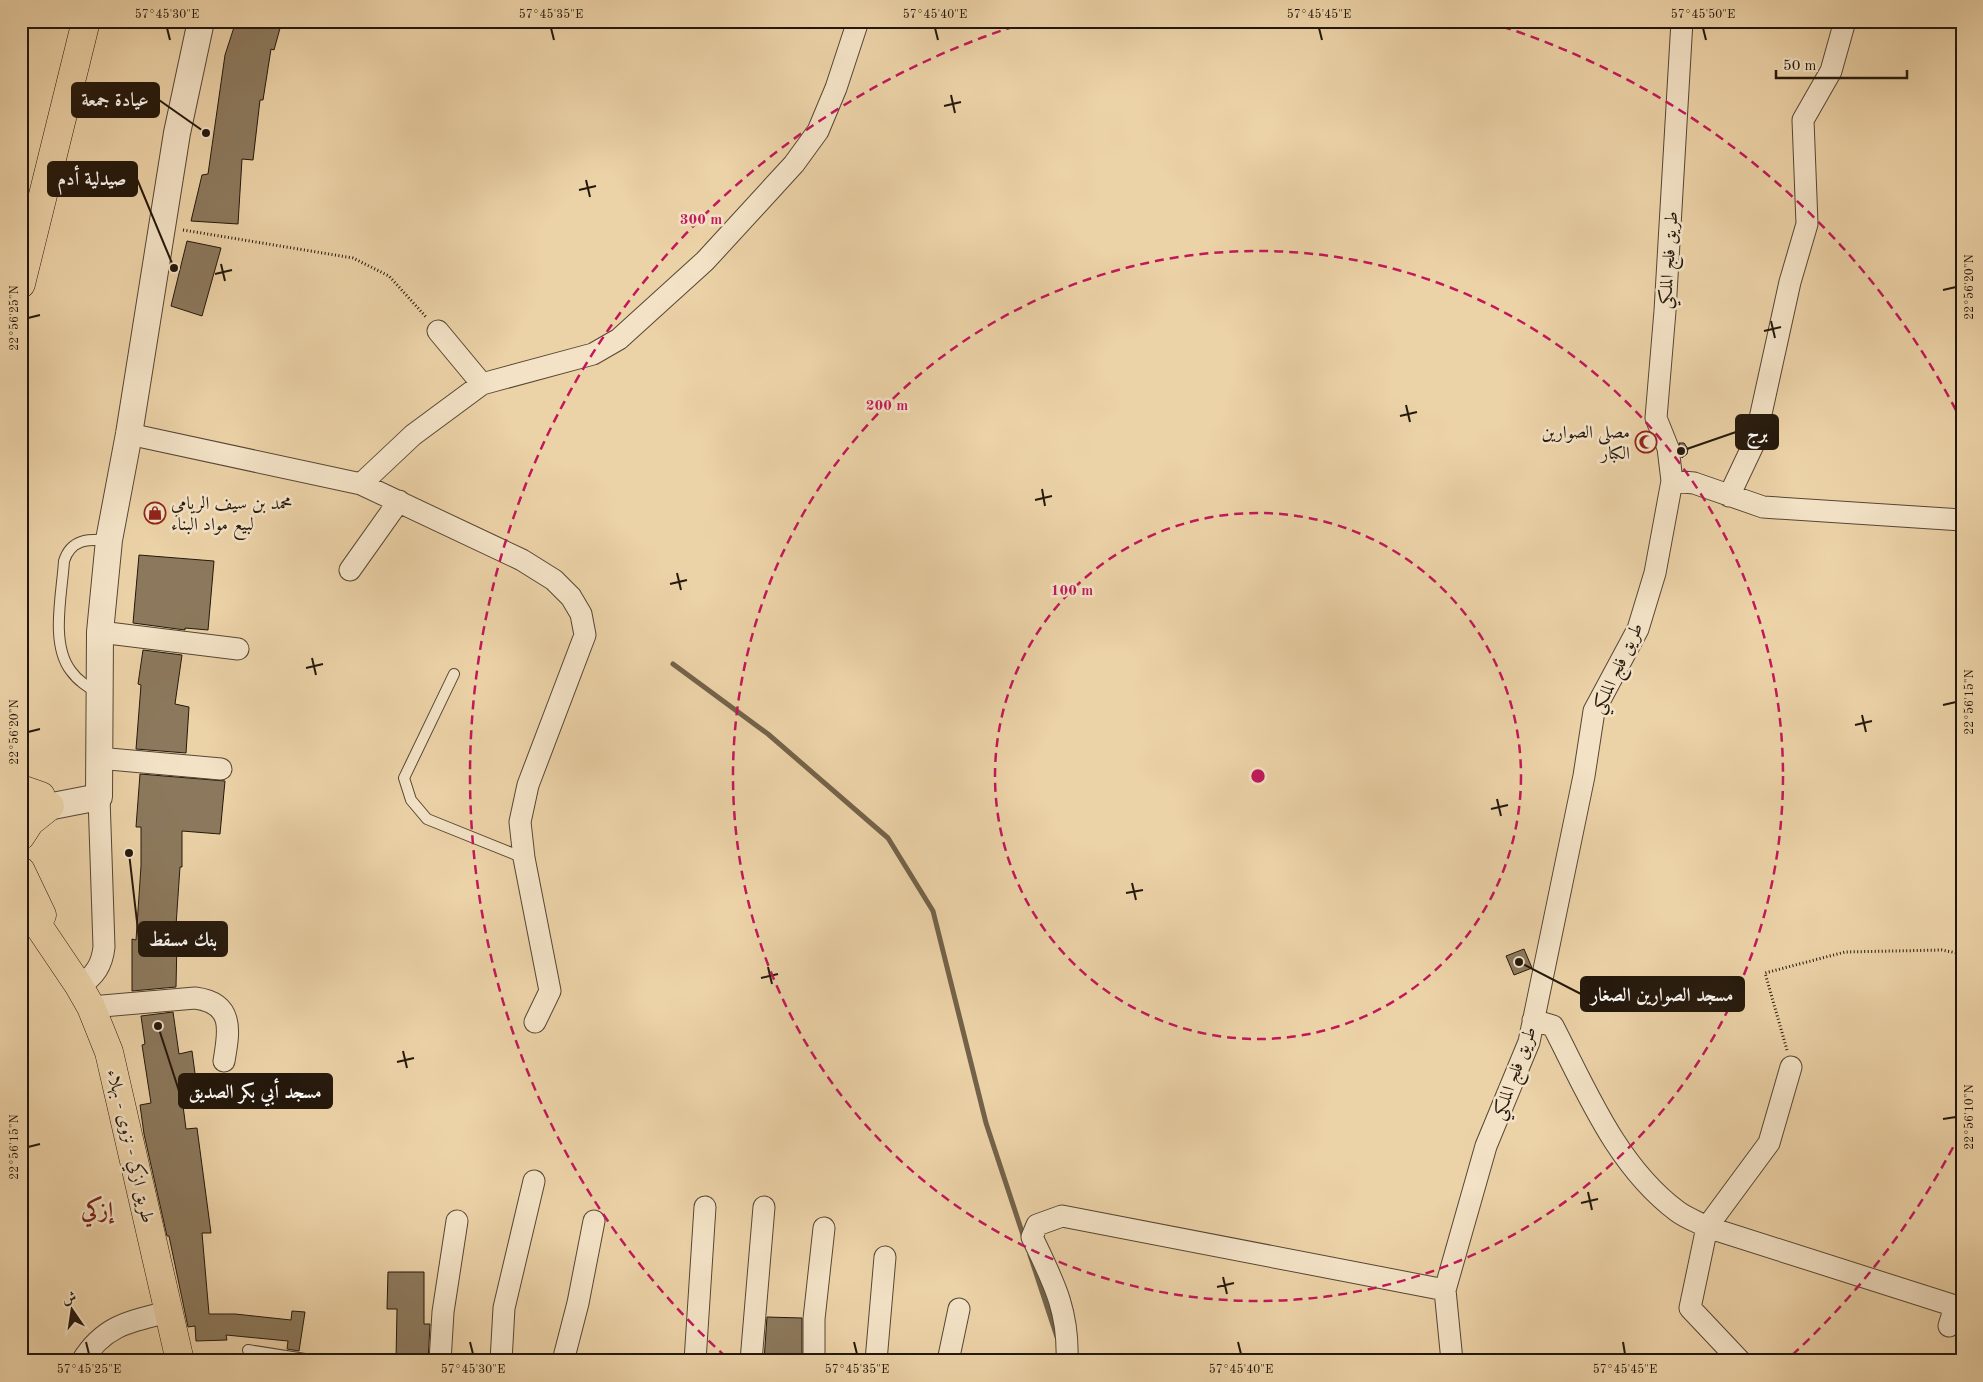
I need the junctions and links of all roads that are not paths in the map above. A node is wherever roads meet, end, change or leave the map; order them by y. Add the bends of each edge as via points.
1 (86, 21) edge
2 (201, 21) edge
3 (858, 21) edge
4 (1682, 21) edge
5 (1845, 21) edge
6 (21, 284) edge
7 (438, 331) road end
8 (482, 384) junction
9 (128, 434) junction
10 (1672, 481) junction
11 (361, 484) junction
12 (1729, 496) junction
13 (399, 501) junction
14 (1962, 520) edge
15 (109, 540) junction
16 (350, 570) dead end
17 (100, 632) junction
18 (238, 648) dead end
19 (454, 674) dead end
20 (98, 693) junction
21 (98, 758) junction
22 (221, 769) dead end
23 (99, 791) junction
24 (31, 801) edge
25 (21, 836) edge
26 (524, 858) junction
27 (21, 871) edge
28 (21, 900) edge
29 (51, 942) junction
30 (85, 996) junction
31 (1533, 1020) junction
32 (535, 1022) dead end
33 (224, 1061) dead end
34 (1791, 1067) road end
35 (534, 1182) dead end
36 (705, 1207) dead end
37 (764, 1207) dead end
38 (457, 1221) dead end
39 (594, 1221) dead end
40 (1708, 1227) junction
41 (824, 1228) dead end
42 (885, 1257) dead end
43 (1445, 1290) junction
44 (959, 1309) dead end
45 (169, 1312) junction
46 (1949, 1326) dead end
47 (248, 1350) dead end
48 (82, 1361) edge
49 (180, 1361) edge
50 (305, 1361) edge
51 (440, 1361) edge
52 (501, 1361) edge
53 (563, 1361) edge
54 (695, 1361) edge
55 (751, 1361) edge
56 (814, 1361) edge
57 (876, 1361) edge
58 (948, 1361) edge
59 (1067, 1361) edge
60 (1452, 1361) edge
61 (1740, 1361) edge

1 - 6 main road
2 - 9 street via 160,226
3 - 8 street via 818,131 794,164 704,261 619,339 593,354
4 - 10 street, طريق فلج الملكي via 1656,418 1668,448
5 - 12 street via 1830,71 1803,120 1807,224 1790,282 1755,441
7 - 8 street
8 - 11 street via 413,435
9 - 11 street
9 - 15 street
10 - 12 street via 1694,483
10 - 31 street, طريق فلج الملكي via 1655,573 1638,629 1594,711 1584,776
11 - 13 street
12 - 14 street via 1763,507
13 - 16 street
13 - 26 street via 522,560 554,580 571,597 581,614 585,635 528,786 520,822
15 - 17 street
15 - 20 lane via 83,540 66,554 59,628 61,650 70,670 77,679
17 - 18 street
17 - 20 street
19 - 26 lane via 404,778 411,800 427,820
20 - 21 street
21 - 22 street
21 - 23 street
23 - 24 street
23 - 30 street via 104,952
24 - 25 main road via 30,822
26 - 32 street via 550,991
27 - 29 main road, طريق ازكي - نزوى - بهلاء
28 - 29 main road, طريق ازكي - نزوى - بهلاء
29 - 30 main road, طريق ازكي - نزوى - بهلاء
30 - 33 street via 205,1000 221,1009 229,1026
30 - 45 main road, طريق ازكي - نزوى - بهلاء via 101,1029 115,1075
31 - 40 street via 1553,1026 1599,1116 1633,1168 1678,1212
31 - 43 street, طريق فلج الملكي via 1529,1042 1486,1146
34 - 40 street via 1769,1143
35 - 52 street via 504,1308
36 - 54 street
37 - 55 street
38 - 51 street via 443,1312
39 - 53 street
40 - 46 street via 1956,1306
40 - 61 street via 1690,1308
41 - 56 street via 814,1319
42 - 57 street
43 - 59 street via 1062,1216 1037,1225 1032,1237 1061,1301
43 - 60 street, طريق فلج الملكي
44 - 58 street
45 - 48 street via 110,1330 93,1344
45 - 49 main road, طريق ازكي - نزوى - بهلاء
47 - 50 lane via 305,1358

